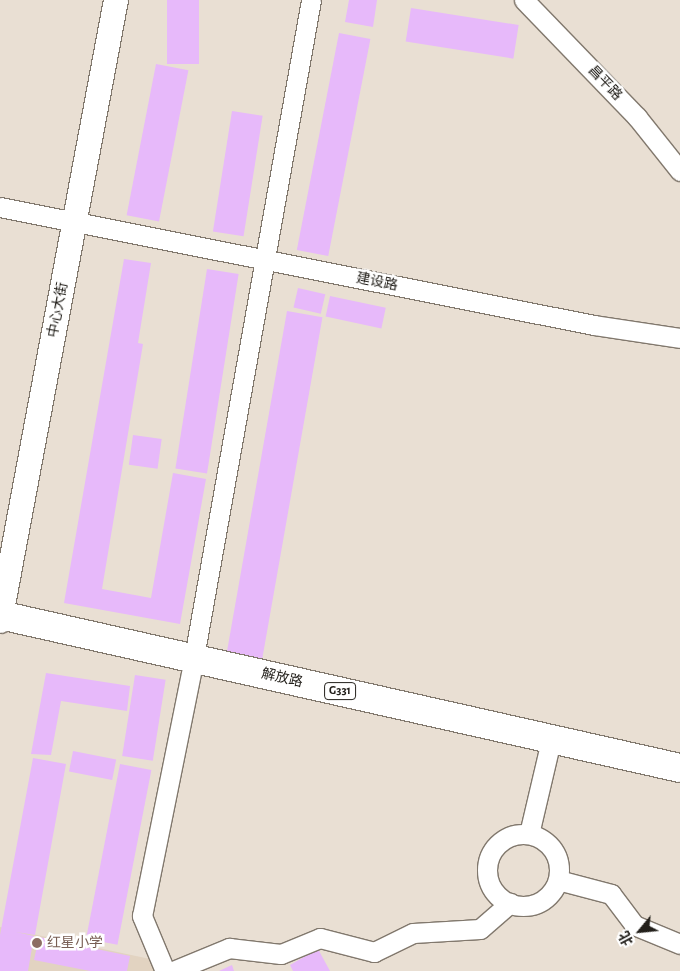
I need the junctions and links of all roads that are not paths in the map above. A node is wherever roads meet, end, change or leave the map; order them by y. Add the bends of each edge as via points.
1 (116, 0) edge
2 (311, 0) edge
3 (524, 0) edge
4 (680, 171) edge
5 (0, 207) edge
6 (75, 224) junction
7 (264, 260) junction
8 (680, 338) edge
9 (0, 617) edge
10 (194, 657) junction
11 (551, 740) junction
12 (680, 768) edge
13 (530, 834) junction
14 (558, 880) junction
15 (510, 903) junction
16 (680, 944) edge
17 (165, 971) edge
18 (173, 971) edge

1 - 6 street, 中心大街
2 - 7 street
3 - 4 street, 昌平路 via 637,117
5 - 6 street, 建设路
6 - 7 street, 建设路
6 - 9 street, 中心大街
7 - 8 street, 建设路 via 594,325
7 - 10 street
9 - 10 highway, 解放路 / G331
10 - 11 highway, 解放路 / G331
10 - 17 street via 142,916
11 - 12 highway, 解放路 / G331
11 - 13 street
13 - 14 street via 540,838 553,851 559,868
13 - 15 street via 518,834 497,844 487,864 491,888
14 - 15 street via 553,890 539,902 521,906
14 - 16 street via 611,894 634,925
15 - 18 street via 480,929 413,933 374,952 320,938 280,954 229,948

